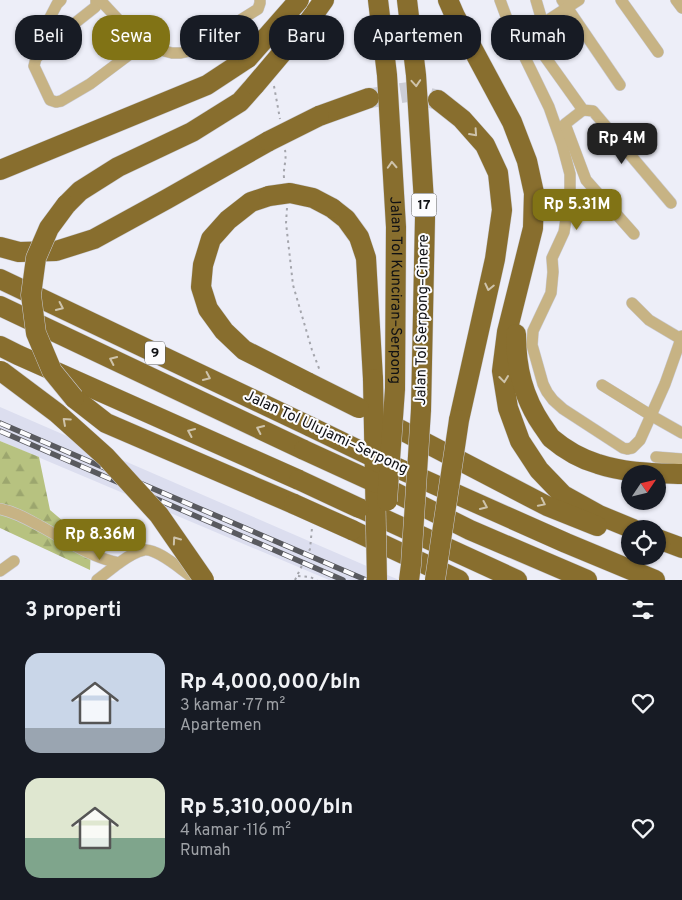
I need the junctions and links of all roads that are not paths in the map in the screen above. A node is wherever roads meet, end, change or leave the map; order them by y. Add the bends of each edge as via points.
1 (60, 0) edge
2 (96, 0) edge
3 (100, 0) edge
4 (260, 0) edge
5 (299, 0) edge
6 (324, 0) edge
7 (378, 0) edge
8 (406, 0) edge
9 (448, 0) edge
10 (500, 0) edge
11 (536, 0) edge
12 (578, 0) edge
13 (621, 0) edge
14 (676, 0) edge
15 (565, 4) edge
16 (682, 8) edge
17 (51, 15) edge
18 (114, 15) edge
19 (540, 15) edge
20 (553, 15) edge
21 (82, 17) edge
22 (170, 52) edge
23 (658, 52) dead end
24 (36, 60) edge
25 (122, 60) edge
26 (547, 60) edge
27 (620, 85) dead end
28 (369, 98) tunnel mouth
29 (438, 100) tunnel mouth
30 (583, 110) junction
31 (0, 170) edge
32 (671, 203) dead end
33 (634, 234) dead end
34 (0, 247) edge
35 (0, 279) edge
36 (516, 297) junction
37 (632, 303) dead end
38 (0, 306) edge
39 (681, 338) edge
40 (0, 346) edge
41 (0, 371) edge
42 (602, 385) dead end
43 (374, 416) edge
44 (374, 416) edge
45 (374, 416) edge
46 (374, 416) edge
47 (652, 416) junction
48 (682, 433) edge
49 (656, 457) dead end
50 (682, 459) edge
51 (682, 474) edge
52 (0, 509) edge
53 (621, 524) edge
54 (621, 536) edge
55 (666, 542) edge
56 (666, 547) edge
57 (682, 550) edge
58 (14, 561) dead end
59 (119, 563) junction
60 (0, 571) edge
61 (97, 580) edge
62 (198, 580) edge
63 (204, 580) edge
64 (378, 580) edge
65 (409, 580) edge
66 (435, 580) edge
67 (458, 580) edge
68 (517, 580) edge
69 (587, 580) edge
70 (655, 580) edge

1 - 17 street
2 - 21 street via 96,6
3 - 18 street
4 - 22 street via 258,9 190,51
5 - 31 highway, bridge via 248,58 207,85
6 - 67 highway, bridge via 264,83 192,132 118,167 80,191 66,205 49,228 36,258 30,295 36,333 52,371 74,398 106,423 294,504
64 -> 7 highway, Jalan Tol Kunciran–Serpong / 17, bridge via 388,497 395,389 396,227 387,75
8 -> 65 highway, Jalan Tol Serpong–Cinere / 17, bridge via 416,75 425,218 421,410
9 - 36 highway via 512,122 527,161 534,193 532,228
10 - 47 street via 549,107 570,174 564,232 552,258 551,293 533,332 532,345 543,384 563,409 623,448 632,448 640,440
11 - 19 street
12 - 15 street
13 - 23 street
14 - 16 street
15 - 20 street
15 - 27 street
24 - 25 street via 34,66 50,100 56,102 90,84
26 - 30 street
28 - 34 highway, bridge via 319,116 277,145 94,239 56,251 19,252
29 -> 66 highway, bridge via 462,119 486,145 498,173 502,210 495,259 459,420
30 - 32 street via 593,111
30 - 33 street via 565,124 586,180
35 -> 70 highway, Jalan Tol Ulujami–Serpong / 9, bridge via 375,458
36 - 51 highway via 516,348 521,382 532,410 550,437 572,453 597,464 635,472
36 -> 53 highway via 502,371 508,408 520,441 539,470 563,495
37 - 39 street via 649,320
69 -> 38 highway, Jalan Tol Ulujami–Serpong / 9, bridge via 470,530
39 - 47 street
68 -> 40 highway, bridge
63 -> 41 highway, bridge via 159,515 106,457 57,413
42 - 47 street
64 -> 43 highway, bridge
44 -> 45 highway, bridge via 366,258 359,237 332,208 313,198 277,190 251,202 211,239 203,265 201,287 208,309 244,350 315,379
46 -> 54 highway, bridge via 547,506
47 - 48 street
49 - 50 street
52 - 59 street via 10,511 104,560
55 - 57 highway
56 - 57 highway
58 - 60 street
59 - 61 street
59 - 62 street via 131,554 145,550 155,552

